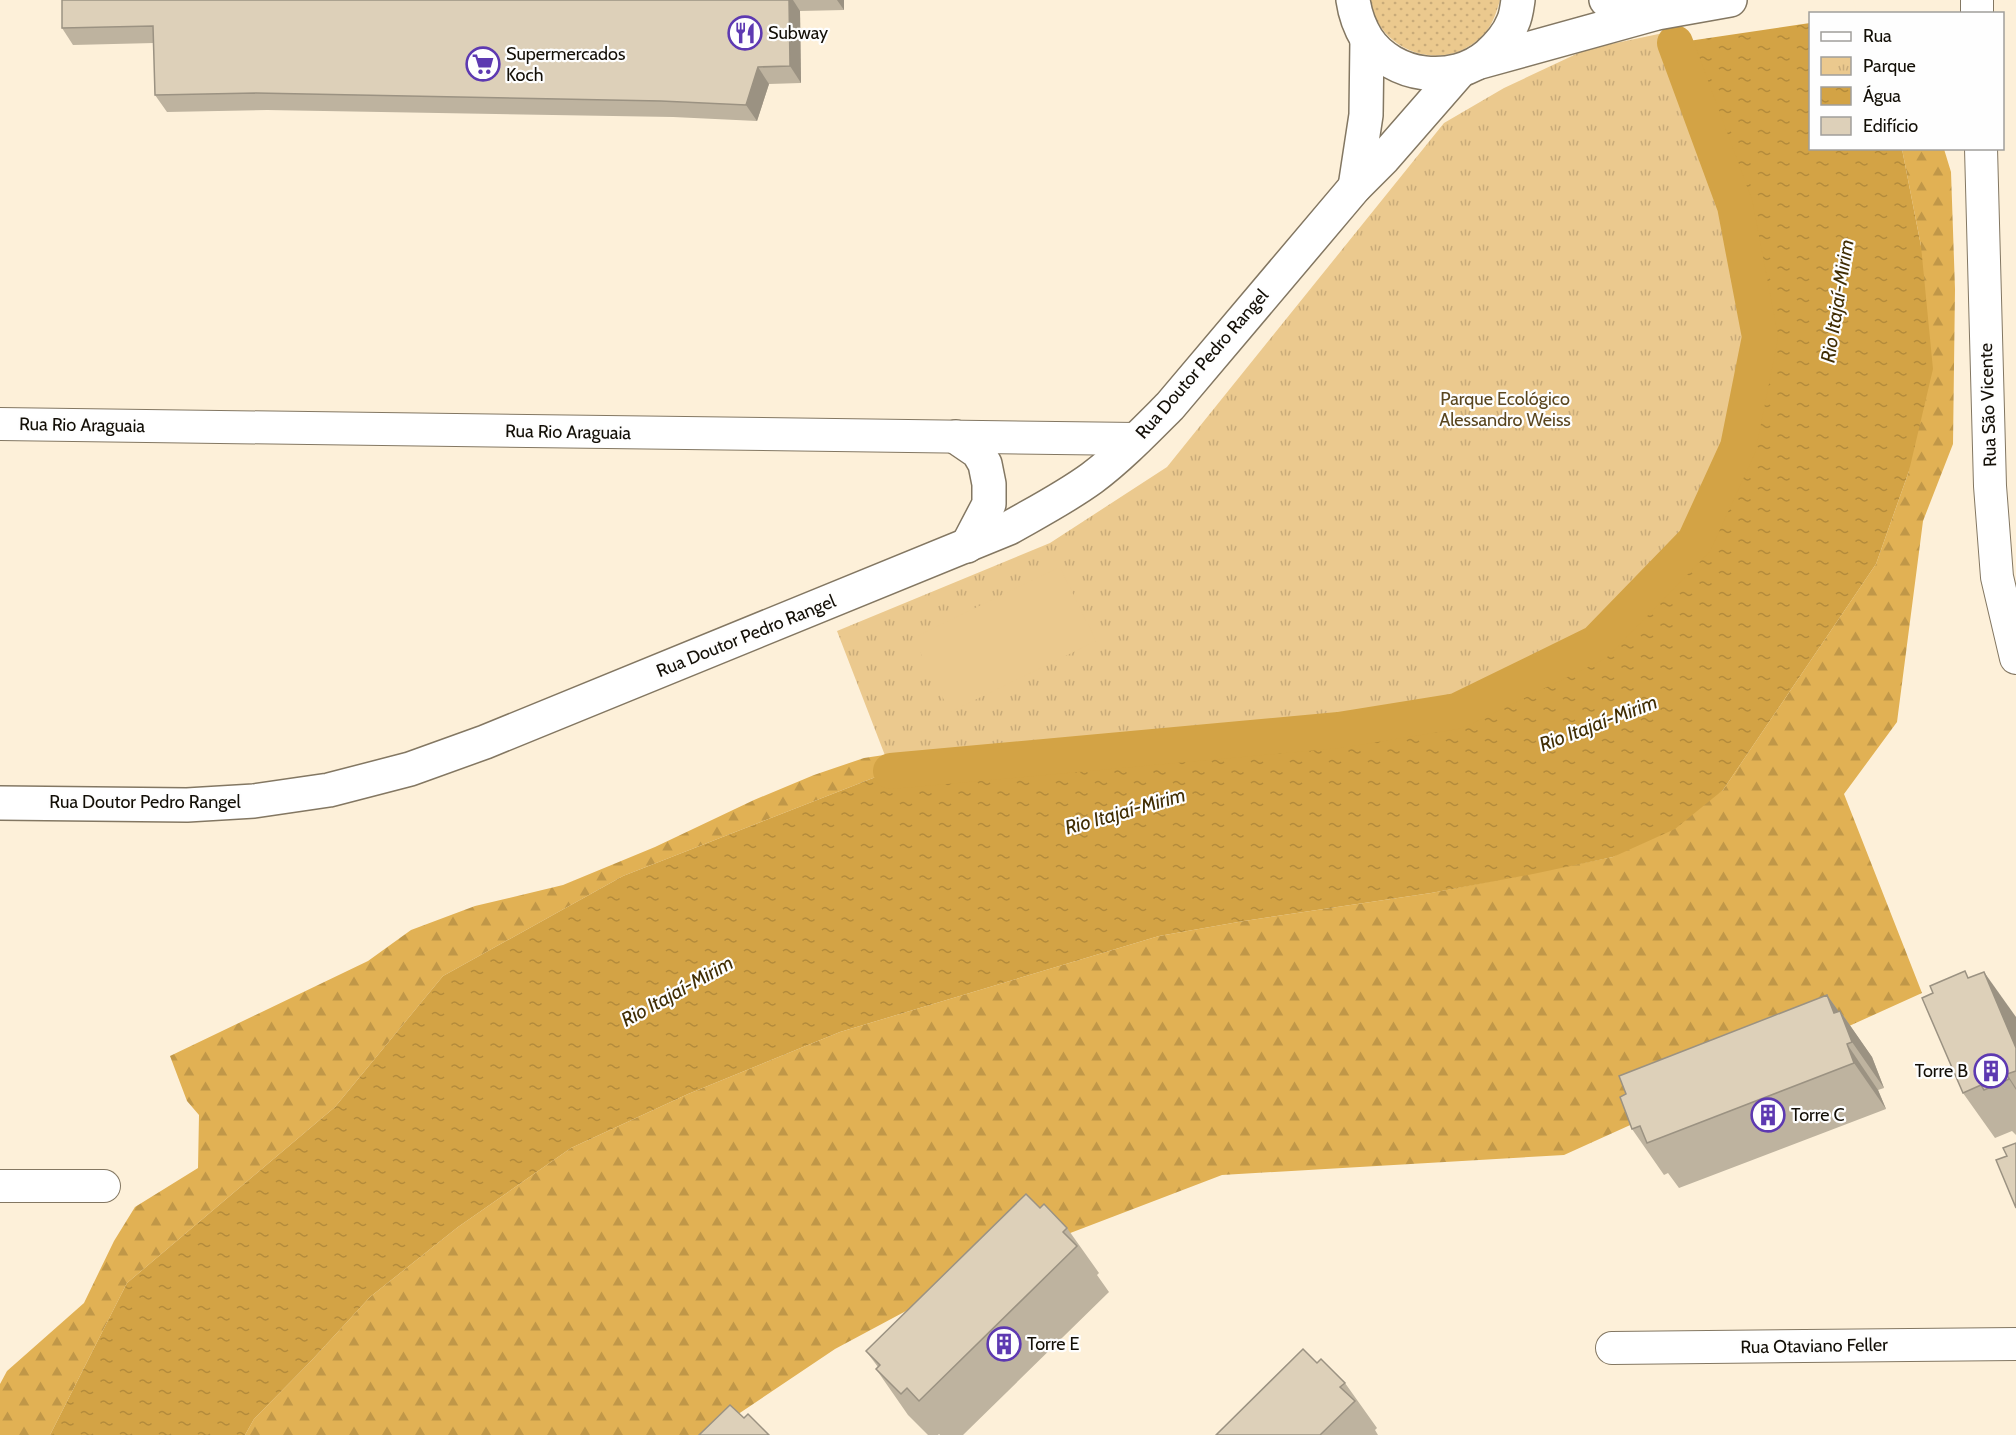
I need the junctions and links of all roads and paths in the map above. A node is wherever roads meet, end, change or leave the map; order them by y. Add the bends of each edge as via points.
1 (1353, 0) edge
2 (1518, 0) edge
3 (1606, 0) edge
4 (1730, 0) edge
5 (1663, 12) junction
6 (1367, 40) junction
7 (1469, 67) junction
8 (1981, 150) edge
9 (1355, 187) junction
10 (0, 424) edge
11 (956, 437) junction
12 (1137, 439) junction
13 (967, 546) junction
14 (2016, 658) edge
15 (0, 803) edge
16 (0, 1186) edge
17 (104, 1186) dead end
18 (2016, 1344) edge
19 (1612, 1348) dead end

1 - 6 main road
2 - 7 main road, Rua Doutor Pedro Rangel via 1513,23 1500,45
3 - 5 main road
4 - 5 main road
5 - 7 main road
6 - 7 main road via 1406,69 1430,74
6 - 9 main road via 1366,115
7 - 9 main road, Rua Doutor Pedro Rangel
8 - 14 street, Rua São Vicente via 1990,486 1997,578
9 - 12 main road, Rua Doutor Pedro Rangel via 1170,406
10 - 11 street, Rua Rio Araguaia
11 - 12 street, Rua Rio Araguaia
11 - 13 main road via 978,452 989,484 989,504
12 - 13 main road, Rua Doutor Pedro Rangel via 1093,477 1052,504
13 - 15 main road, Rua Doutor Pedro Rangel via 410,769 329,790 254,801 187,805
16 - 17 street
18 - 19 street, Rua Otaviano Feller

